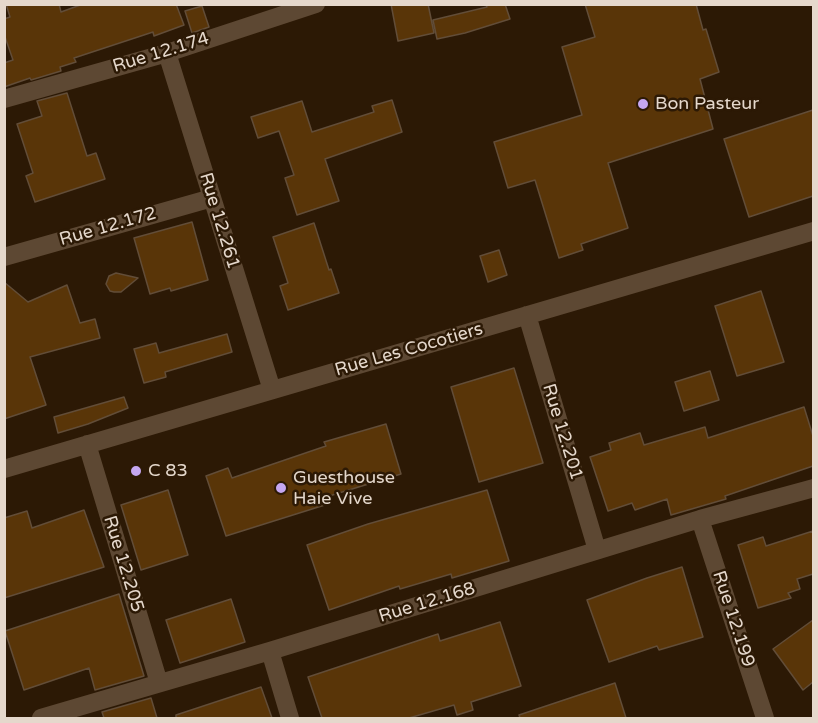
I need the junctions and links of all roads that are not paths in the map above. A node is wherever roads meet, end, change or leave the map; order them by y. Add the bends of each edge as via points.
1 (316, 4) edge
2 (167, 53) junction
3 (4, 99) edge
4 (212, 198) junction
5 (813, 231) edge
6 (4, 257) edge
7 (527, 315) junction
8 (272, 390) junction
9 (87, 444) junction
10 (4, 469) edge
11 (813, 488) edge
12 (700, 519) junction
13 (597, 550) junction
14 (270, 651) junction
15 (159, 683) junction
16 (60, 716) edge
17 (41, 718) edge
18 (290, 718) edge
19 (765, 718) edge

1 - 2 street, Rue 12.174
2 - 3 street, Rue 12.174
2 - 4 street, Rue 12.261
4 - 6 street, Rue 12.172
4 - 8 street, Rue 12.261
5 - 7 street, Rue Les Cocotiers
7 - 8 street, Rue Les Cocotiers
7 - 13 street, Rue 12.201
8 - 9 street, Rue Les Cocotiers
9 - 10 street, Rue Les Cocotiers
9 - 15 street, Rue 12.205
11 - 12 street, Rue 12.168
12 - 13 street, Rue 12.168
12 - 19 street, Rue 12.199
13 - 14 street, Rue 12.168
14 - 15 street, Rue 12.168
14 - 18 street
15 - 16 street, Rue 12.168
16 - 17 street, Rue 12.168

